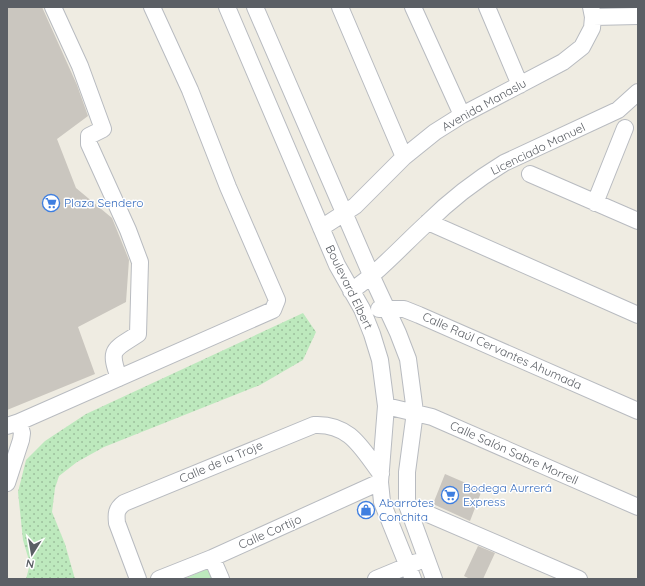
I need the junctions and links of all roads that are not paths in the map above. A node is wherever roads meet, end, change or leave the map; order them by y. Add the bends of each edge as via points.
1 (53, 7) edge
2 (152, 7) edge
3 (227, 7) edge
4 (255, 7) edge
5 (340, 7) edge
6 (413, 7) edge
7 (487, 7) edge
8 (592, 12) edge
9 (638, 16) edge
10 (520, 85) junction
11 (638, 92) edge
12 (462, 115) junction
13 (625, 128) dead end
14 (404, 157) junction
15 (530, 174) dead end
16 (595, 202) junction
17 (344, 214) junction
18 (638, 221) edge
19 (428, 222) junction
20 (321, 228) junction
21 (372, 277) junction
22 (351, 291) junction
23 (362, 309) junction
24 (388, 310) junction
25 (638, 315) edge
26 (119, 378) junction
27 (386, 406) junction
28 (638, 411) edge
29 (415, 412) junction
30 (13, 424) edge
31 (380, 478) junction
32 (7, 483) edge
33 (407, 505) junction
34 (638, 507) edge
35 (212, 558) junction
36 (426, 558) junction
37 (410, 572) edge
38 (138, 579) edge
39 (159, 579) edge
40 (220, 579) edge
41 (376, 579) edge
42 (434, 579) edge
43 (579, 579) edge

1 - 26 street via 80,66 103,129 89,136 89,144 140,262 138,334 115,350 113,355
2 - 26 street via 190,90 228,187 277,300 273,310
3 - 20 street, Boulevard Elbert
4 - 17 street, Boulevard Elbert
5 - 14 street
6 - 12 street
7 - 10 street
8 - 9 street
8 - 10 street, Avenida Manaslu via 592,28 582,47 563,62
10 - 12 street, Avenida Manaslu
11 - 19 street, Licenciado Manuel via 618,110 488,173
12 - 14 street, Avenida Manaslu via 435,132
13 - 16 street
14 - 17 street, Avenida Manaslu
15 - 16 street
16 - 18 street
17 - 20 street, Avenida Manaslu
17 - 21 street, Boulevard Elbert
19 - 21 street, Licenciado Manuel
19 - 25 street
20 - 22 street, Boulevard Elbert
21 - 22 street, Licenciado Manuel
21 - 24 street, Boulevard Elbert
22 - 23 street, Boulevard Elbert
23 - 24 street, Calle Raúl Cervantes Ahumada
23 - 27 street, Boulevard Elbert via 380,360
24 - 28 street, Calle Raúl Cervantes Ahumada via 404,310 419,315
24 - 29 street, Boulevard Elbert via 408,359
26 - 30 street
27 - 29 street, Calle Salón Sabre Morrell
27 - 31 street, Boulevard Elbert
29 - 33 street, Boulevard Elbert via 407,472
29 - 34 street, Calle Salón Sabre Morrell via 446,423
30 - 32 street via 22,433
31 - 35 street, Calle Cortijo
31 - 37 street, Boulevard Elbert via 382,502
31 - 38 street, Calle de la Troje via 350,435 333,426 314,425 124,503 116,514 117,523
33 - 36 street, Boulevard Elbert
33 - 43 street
35 - 39 street, Calle Cortijo
35 - 40 street
36 - 37 street
36 - 42 street, Boulevard Elbert
37 - 41 street

